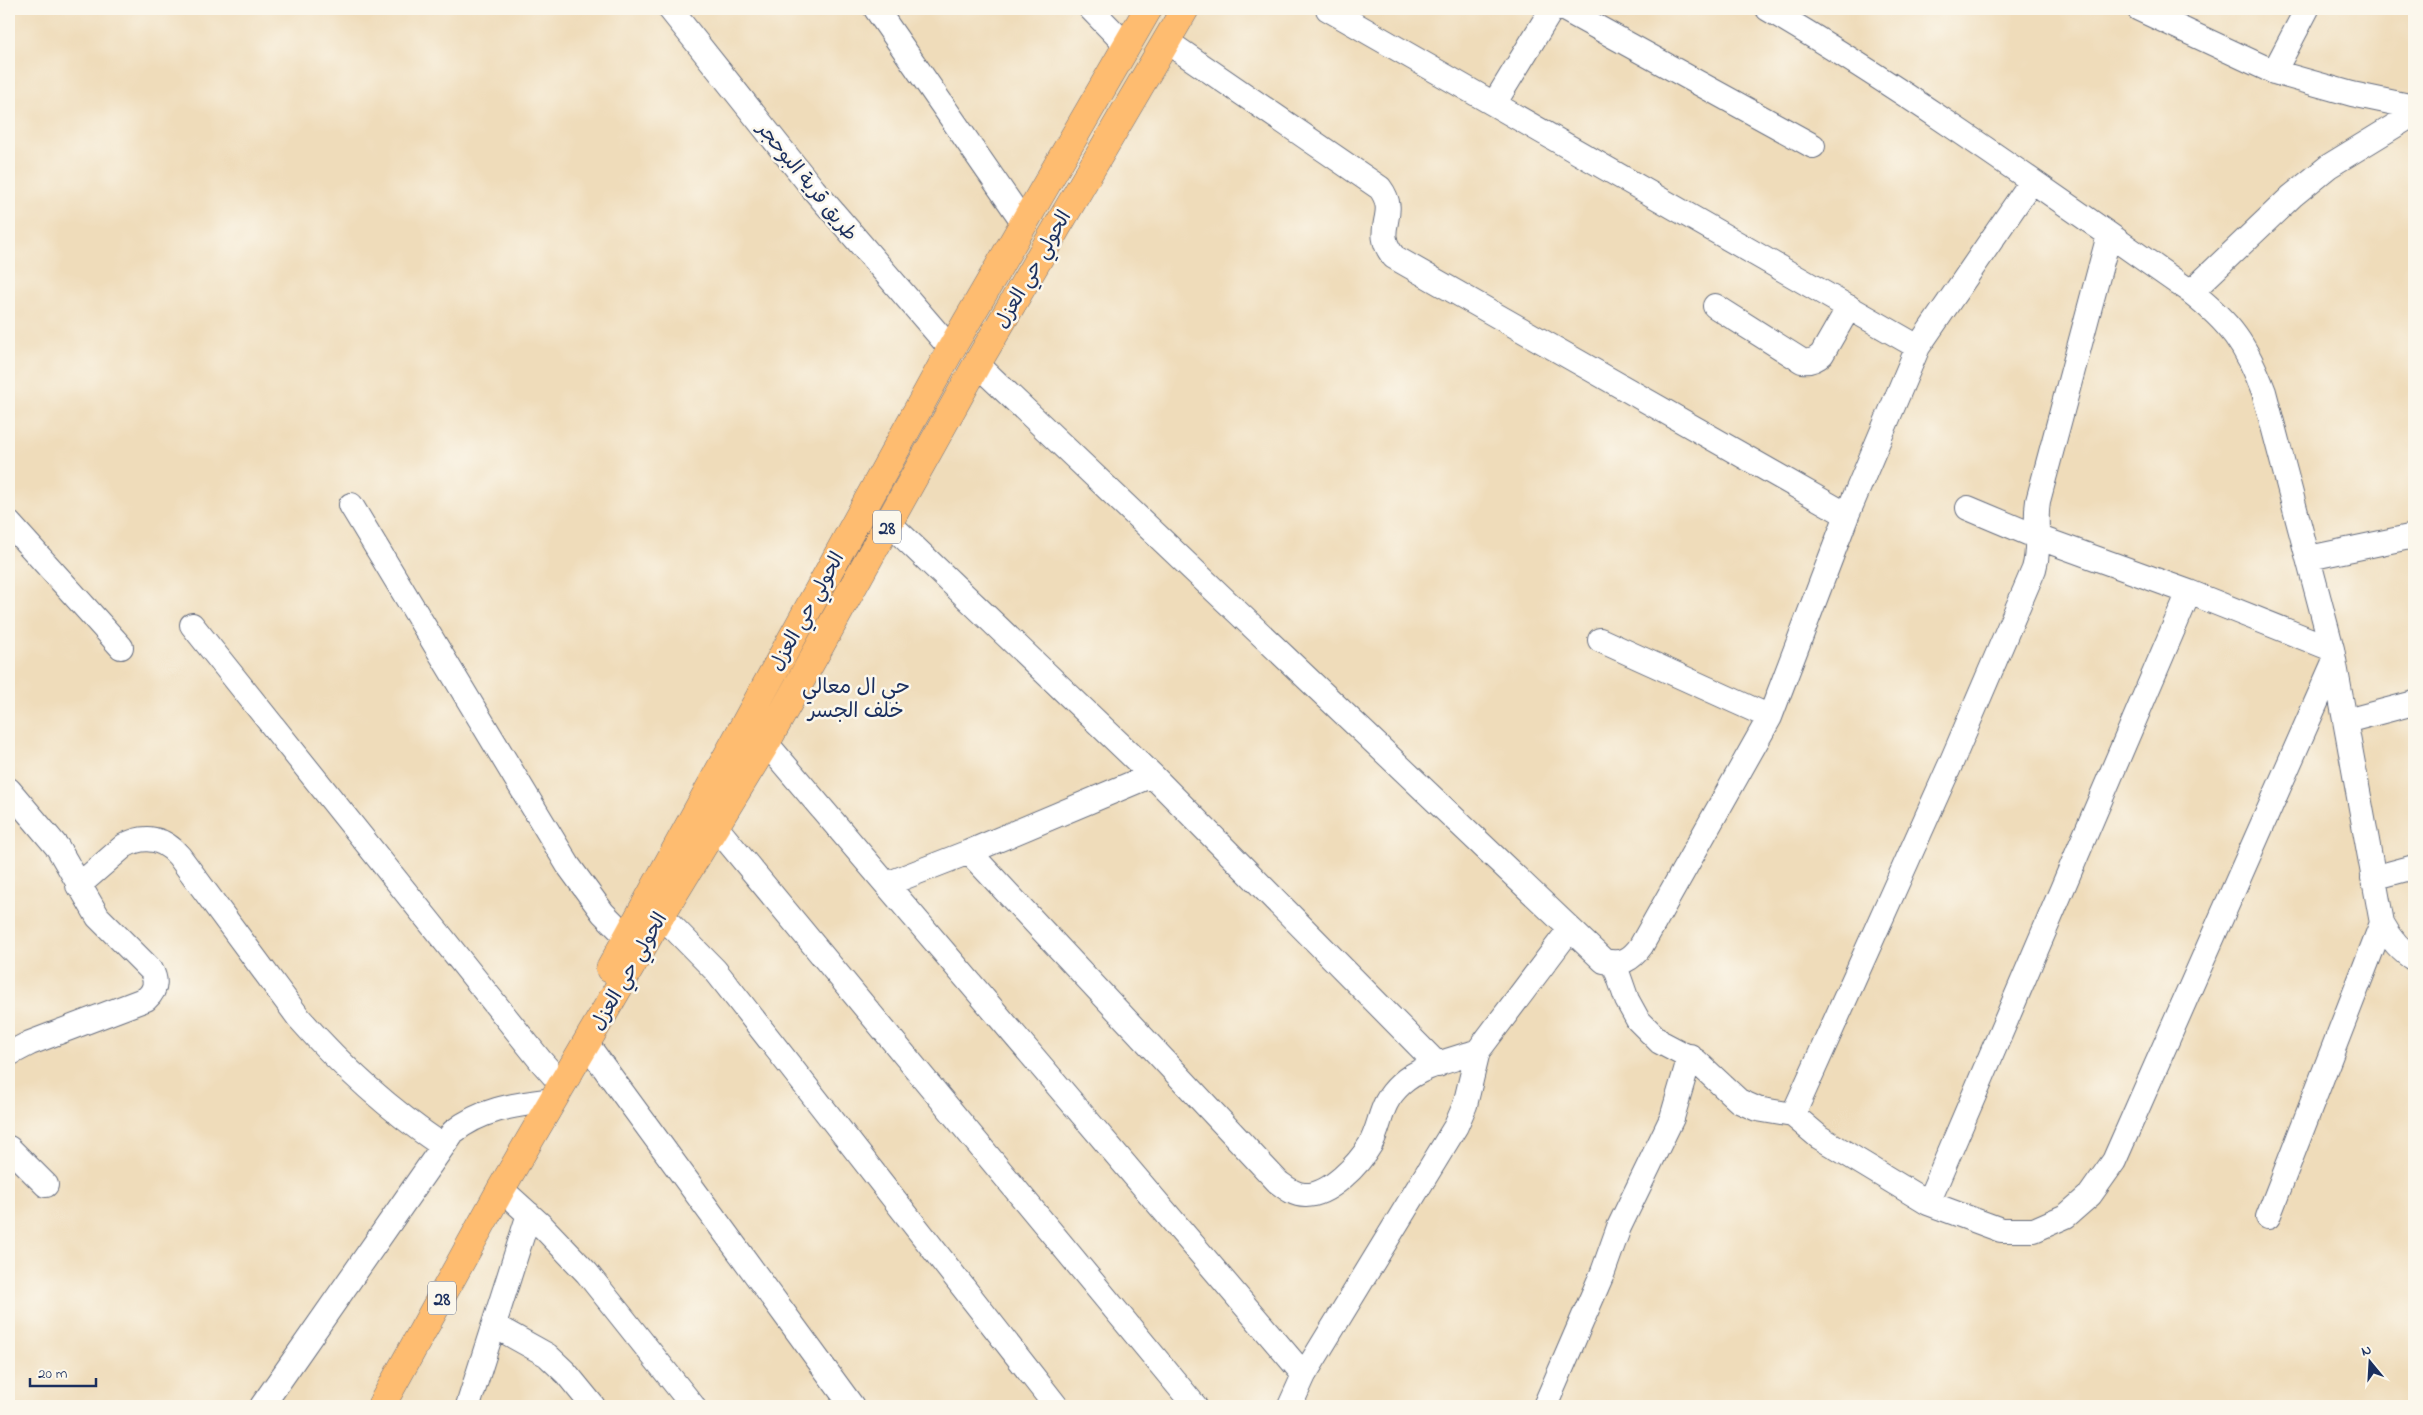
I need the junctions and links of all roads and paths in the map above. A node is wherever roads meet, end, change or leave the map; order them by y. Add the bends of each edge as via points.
1 (670, 9) edge
2 (876, 9) edge
3 (1091, 9) edge
4 (1148, 9) edge
5 (1185, 9) edge
6 (1328, 9) edge
7 (1552, 9) edge
8 (1564, 9) edge
9 (1768, 9) edge
10 (2139, 9) edge
11 (2307, 9) edge
12 (1166, 42) junction
13 (1126, 45) junction
14 (2274, 72) junction
15 (1494, 104) junction
16 (2414, 107) edge
17 (2414, 114) edge
18 (1813, 146) dead end
19 (2032, 181) junction
20 (1024, 223) junction
21 (2109, 235) junction
22 (2191, 292) junction
23 (1715, 306) dead end
24 (1849, 307) junction
25 (1918, 347) junction
26 (951, 349) junction
27 (977, 364) junction
28 (351, 505) dead end
29 (1968, 508) dead end
30 (1848, 515) junction
31 (9, 523) edge
32 (889, 523) junction
33 (2414, 536) edge
34 (2037, 537) junction
35 (2309, 558) junction
36 (2189, 592) junction
37 (192, 625) dead end
38 (1600, 640) dead end
39 (122, 647) dead end
40 (2333, 655) junction
41 (2414, 703) edge
42 (1770, 717) junction
43 (2346, 721) junction
44 (766, 743) junction
45 (1152, 775) junction
46 (9, 790) edge
47 (716, 827) junction
48 (969, 852) junction
49 (2414, 867) edge
50 (2373, 878) junction
51 (887, 884) junction
52 (78, 886) junction
53 (661, 915) junction
54 (2382, 923) junction
55 (1570, 928) junction
56 (626, 936) junction
57 (2414, 959) edge
58 (1614, 963) junction
59 (586, 1043) junction
60 (1478, 1051) junction
61 (9, 1054) edge
62 (1690, 1056) junction
63 (1438, 1066) junction
64 (558, 1092) junction
65 (1793, 1115) junction
66 (443, 1146) junction
67 (9, 1148) edge
68 (46, 1186) dead end
69 (501, 1190) junction
70 (1928, 1203) junction
71 (529, 1214) junction
72 (2268, 1217) dead end
73 (495, 1326) junction
74 (1304, 1375) junction
75 (262, 1406) edge
76 (381, 1406) edge
77 (468, 1406) edge
78 (593, 1406) edge
79 (693, 1406) edge
80 (852, 1406) edge
81 (1056, 1406) edge
82 (1195, 1406) edge
83 (1290, 1406) edge
84 (1545, 1406) edge

1 - 26 street, طريق قرية البوحجر via 814,190
2 - 20 street
3 - 13 street
4 - 13 highway, الحولي حي العزل / 28
5 - 12 highway, الحولي حي العزل / 28
6 - 15 street
7 - 15 street
8 - 18 street
9 - 19 street
10 - 14 street
11 - 14 street
12 - 27 highway, الحولي حي العزل / 28
12 - 30 street via 1380,188 1390,207 1383,238 1394,257
13 - 20 highway, الحولي حي العزل / 28
14 - 16 street
15 - 24 street
17 - 22 street via 2329,166 2292,196
19 - 21 street
19 - 25 street
20 - 26 highway, الحولي حي العزل / 28
21 - 22 street
21 - 34 street via 2038,501
22 - 35 street via 2232,329 2253,362
23 - 24 street via 1802,361 1810,362 1822,354
24 - 25 street
25 - 30 street
26 - 56 highway, الحولي حي العزل / 28
27 - 32 highway, الحولي حي العزل / 28
27 - 55 street
28 - 56 street via 568,865 603,913
29 - 34 street
30 - 42 street
31 - 39 street
32 - 44 highway, الحولي حي العزل / 28
32 - 45 street
33 - 35 street
34 - 36 street
34 - 65 street via 2039,548 2034,569 1952,763
35 - 40 street
36 - 40 street
36 - 70 street
37 - 64 street via 540,1060
38 - 42 street
40 - 43 street
40 - 70 street via 2114,1161 2102,1179 2090,1195 2066,1216 2034,1230 2002,1230
41 - 43 street
42 - 58 street via 1641,946 1626,962
43 - 50 street
44 - 47 highway, الحولي حي العزل / 28
44 - 51 street
45 - 48 street
45 - 63 street
46 - 52 street via 58,848
47 - 53 highway, الحولي حي العزل / 28
47 - 82 street
48 - 51 street
48 - 63 street via 1290,1192 1305,1195 1320,1192 1350,1171 1370,1144 1380,1114 1393,1092 1411,1077
49 - 50 street
50 - 54 street
51 - 74 street
52 - 61 street via 98,917 151,970 154,988 146,998
52 - 66 street via 131,842 148,838 166,844 179,856 319,1042 363,1086
53 - 59 highway, الحولي حي العزل / 28
53 - 81 street via 715,970
54 - 57 street via 2392,940
54 - 72 street
55 - 58 street via 1604,961
55 - 60 street
56 - 59 highway, الحولي حي العزل / 28 via 591,1011
58 - 62 street via 1638,1020 1660,1042
59 - 64 highway, 28
59 - 80 street
60 - 63 street
60 - 74 street via 1465,1105 1456,1126
62 - 65 street via 1747,1106
62 - 84 street via 1672,1118 1619,1227
64 - 66 street via 480,1114 466,1122
64 - 69 highway, 28
65 - 70 street via 1818,1137
66 - 75 street
67 - 68 street
69 - 71 street
69 - 76 highway, 28
71 - 73 street
71 - 79 street via 587,1273
73 - 77 street
73 - 78 street via 547,1355 566,1372
74 - 83 street

